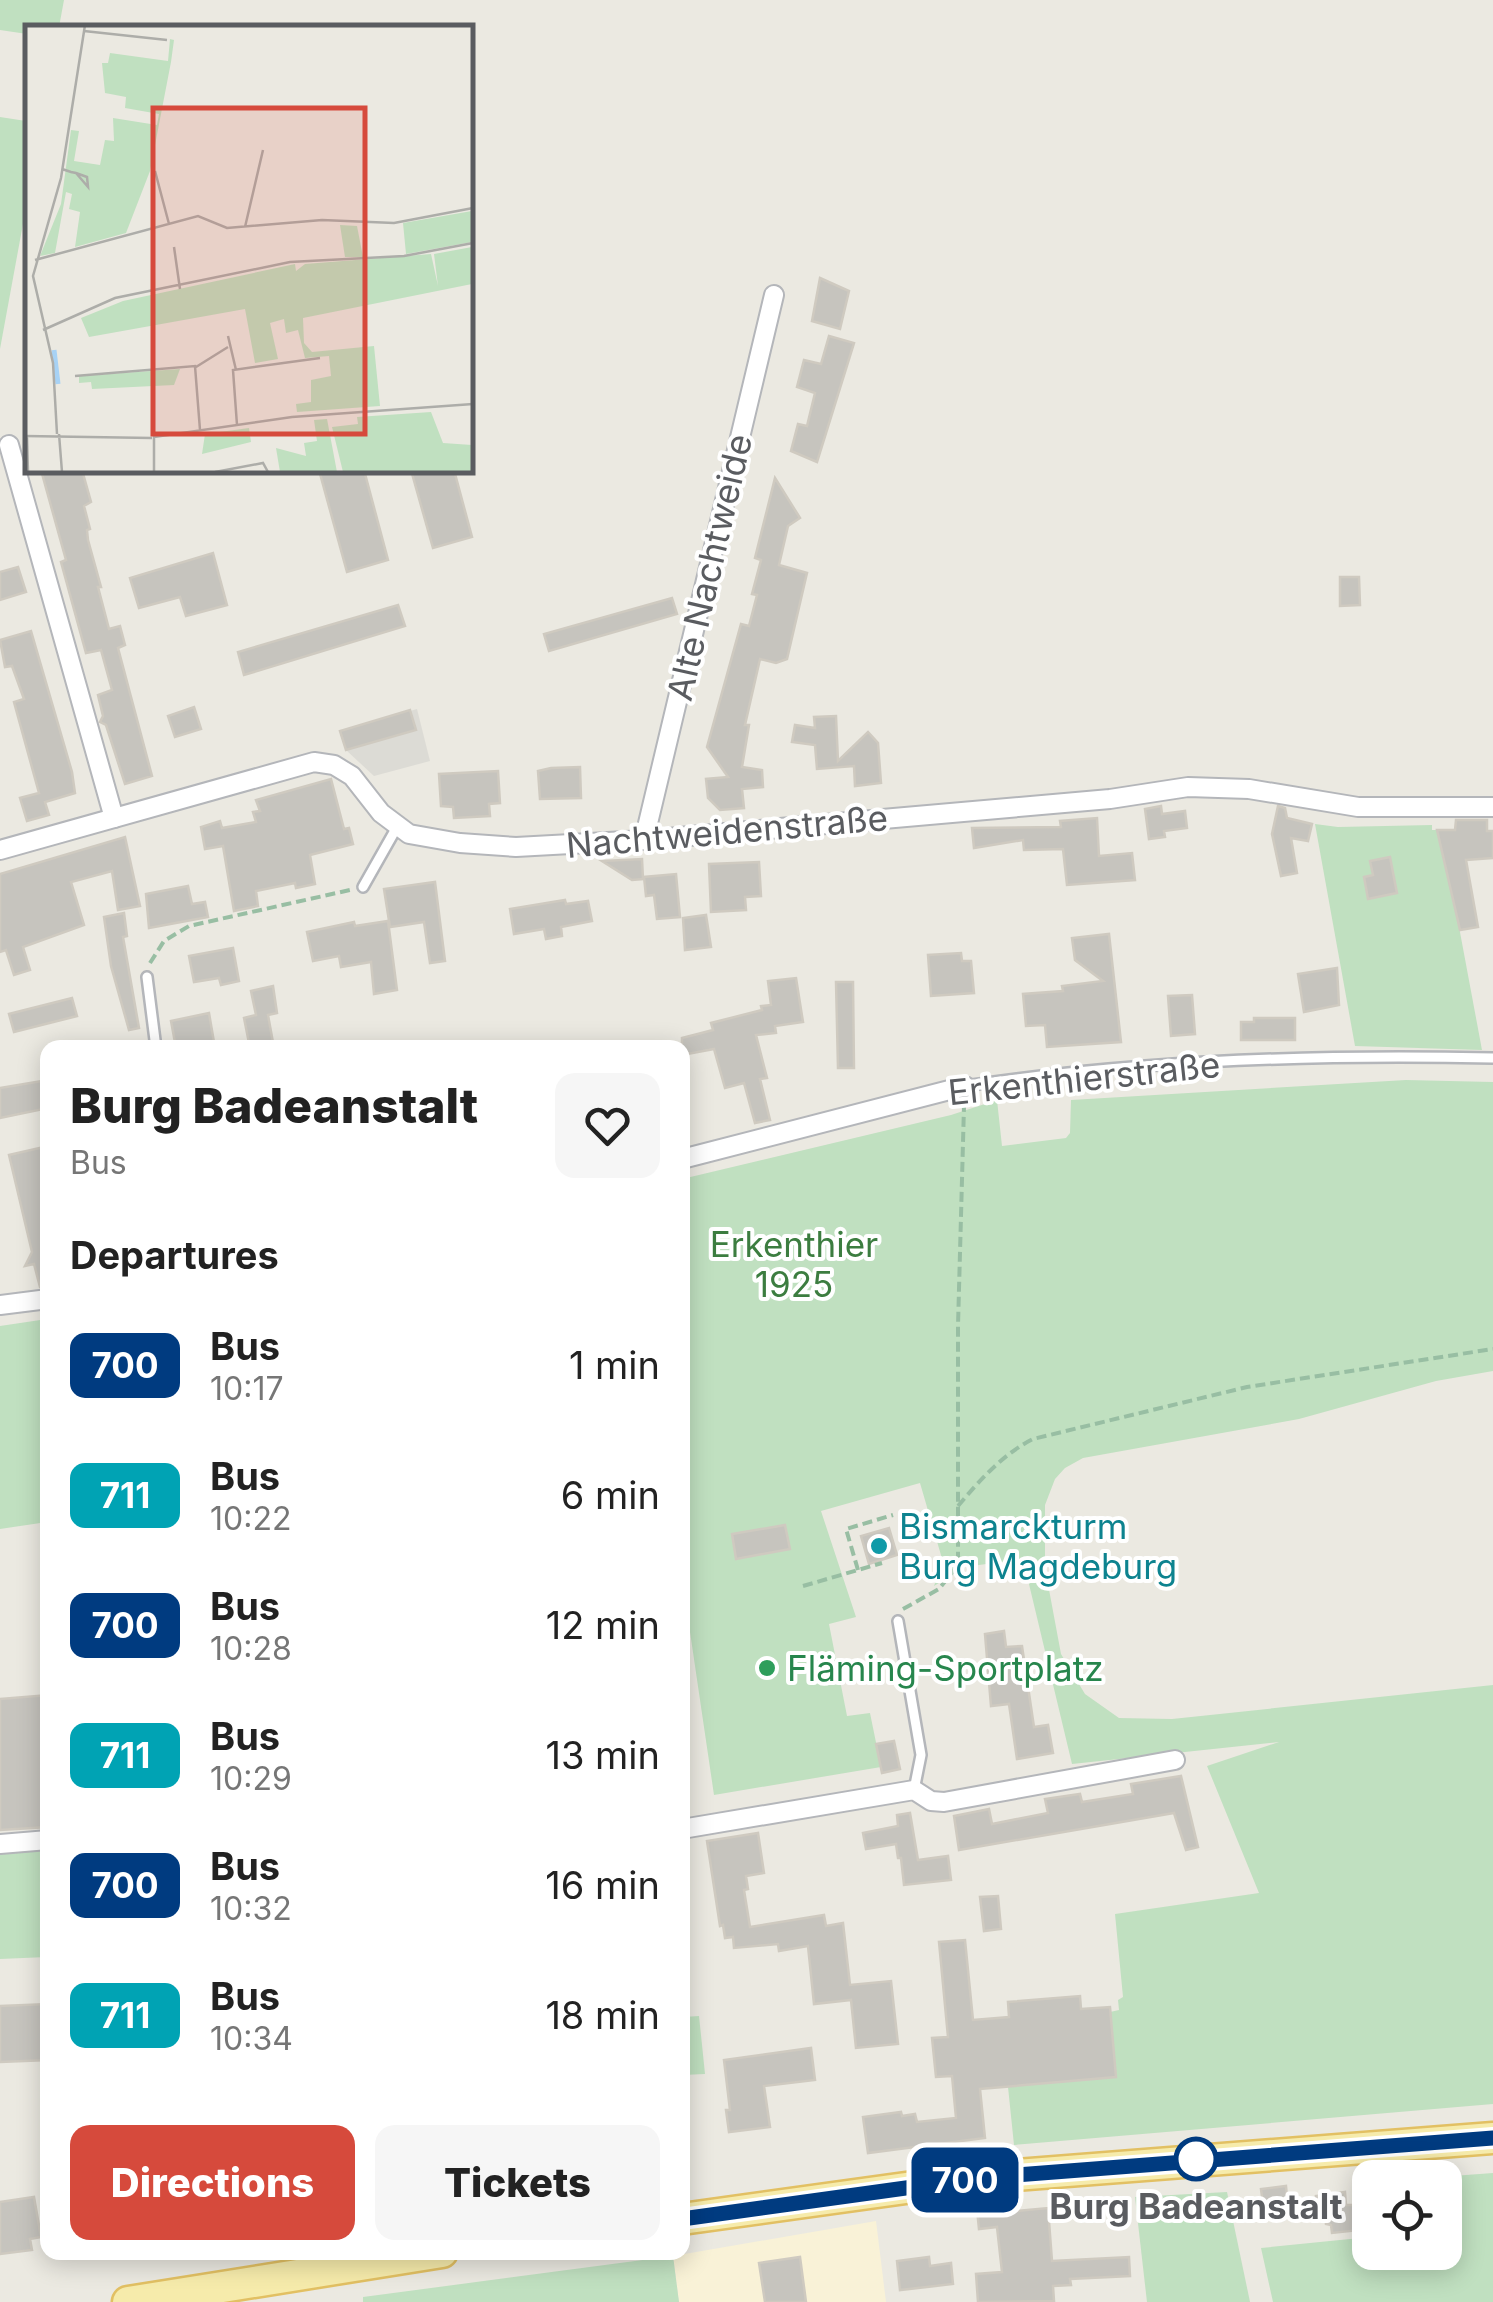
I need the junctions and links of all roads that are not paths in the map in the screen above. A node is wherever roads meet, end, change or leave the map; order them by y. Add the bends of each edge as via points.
1 (774, 295) dead end
2 (9, 445) dead end
3 (1493, 807) edge
4 (114, 818) junction
5 (397, 827) junction
6 (644, 840) junction
7 (0, 850) edge
8 (363, 887) road end
9 (146, 977) road end
10 (155, 1040) edge
11 (1493, 1058) edge
12 (965, 1086) joint
13 (690, 1157) edge
14 (40, 1301) edge
15 (0, 1306) edge
16 (898, 1621) road end
17 (1175, 1760) dead end
18 (914, 1790) junction
19 (690, 1828) edge
20 (40, 1841) edge
21 (0, 1844) edge
22 (1493, 2138) edge
23 (690, 2218) edge
24 (324, 2261) edge
25 (128, 2302) edge

1 - 6 street, Alte Nachtweide
2 - 4 street
3 - 6 street, Nachtweidenstraße via 1358,808 1188,787
4 - 5 street via 323,762 352,776
4 - 7 street
5 - 6 street, Nachtweidenstraße via 482,846
5 - 8 lane
9 - 10 lane
11 - 12 lane, Erkenthierstraße via 1340,1056 1064,1073
12 - 13 street, Erkenthierstraße
14 - 15 street
16 - 18 lane via 921,1755
17 - 18 street via 944,1802
18 - 19 street
20 - 21 street
22 - 23 main road via 978,2178
24 - 25 main road

